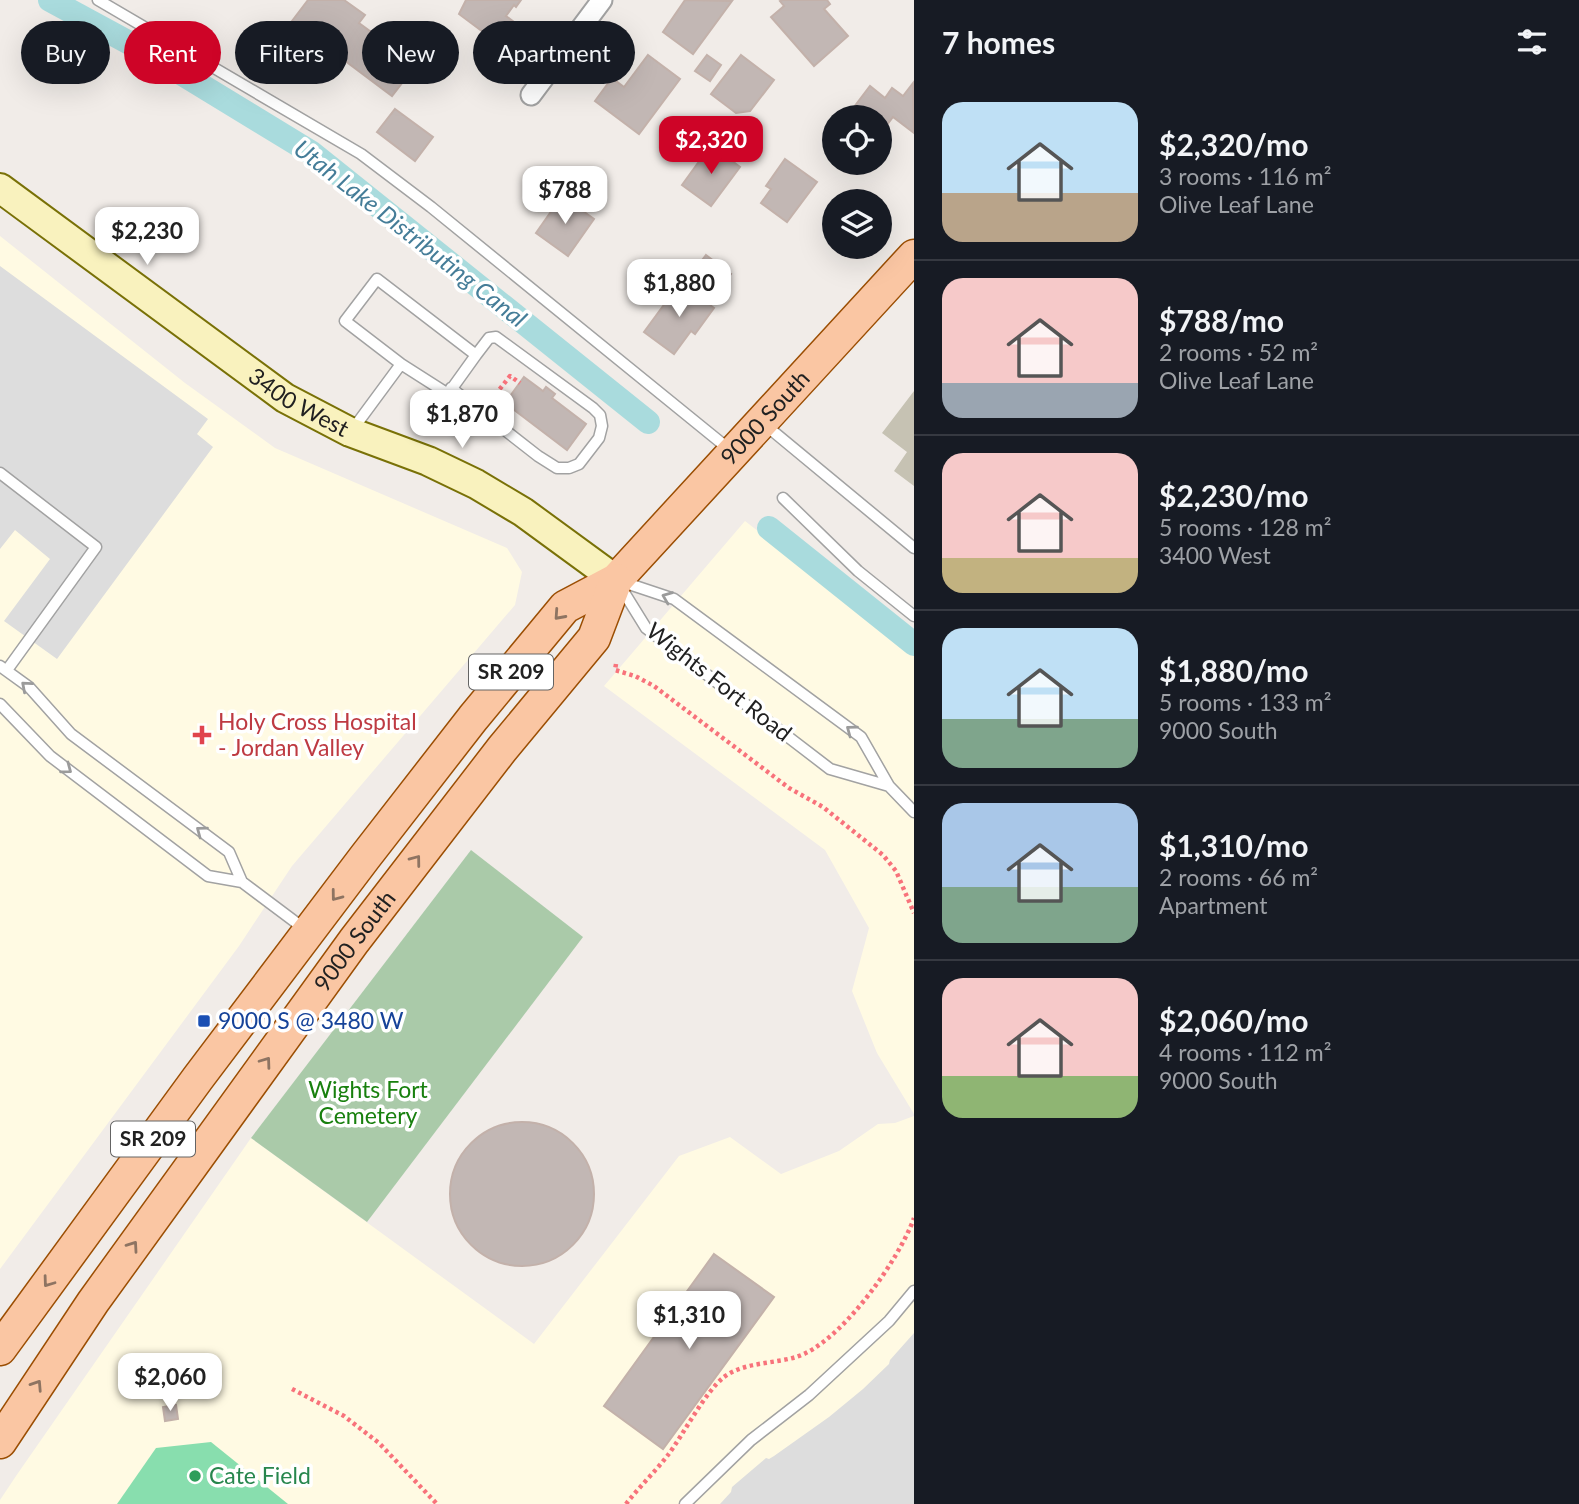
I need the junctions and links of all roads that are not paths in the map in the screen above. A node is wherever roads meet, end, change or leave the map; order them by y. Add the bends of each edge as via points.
1 (98, 0) edge
2 (602, 0) edge
3 (531, 95) dead end
4 (0, 188) edge
5 (914, 256) edge
6 (476, 355) junction
7 (401, 364) junction
8 (451, 388) junction
9 (762, 422) junction
10 (350, 432) junction
11 (733, 453) junction
12 (0, 473) edge
13 (783, 498) dead end
14 (914, 548) edge
15 (616, 580) junction
16 (914, 616) edge
17 (3, 668) edge
18 (0, 704) edge
19 (888, 786) junction
20 (914, 812) edge
21 (242, 882) junction
22 (309, 932) junction
23 (914, 1291) edge
24 (0, 1349) edge
25 (0, 1442) edge
26 (685, 1504) edge

1 - 11 lane via 361,154
2 - 3 street
4 - 10 street, 3400 West via 265,384
5 - 9 main road, 9000 South / SR 209
6 - 7 lane via 377,279 345,321
6 - 8 lane
6 - 8 lane via 489,338 496,337 593,408 602,426 588,453 579,464 557,468
7 - 8 lane via 447,394
7 - 10 lane
9 - 11 main road, 9000 South / SR 209
9 - 14 lane
10 - 15 street, 3400 West via 428,461 501,498
11 - 15 main road, 9000 South / SR 209
12 - 17 lane via 96,547
13 - 16 lane
15 - 19 lane, Wights Fort Road via 646,628 830,769
19 -> 15 lane, Wights Fort Road via 861,737 674,599
15 -> 22 main road, 9000 South / SR 209 via 565,607 464,729
25 -> 15 main road, 9000 South / SR 209 via 93,1302 354,941 594,638
21 -> 17 lane via 229,852 71,734 29,687
18 -> 21 lane via 50,756 208,876
19 - 20 lane, Wights Fort Road
21 - 22 lane
22 -> 24 main road, 9000 South / SR 209
23 - 26 lane via 889,1321 809,1395 751,1440

